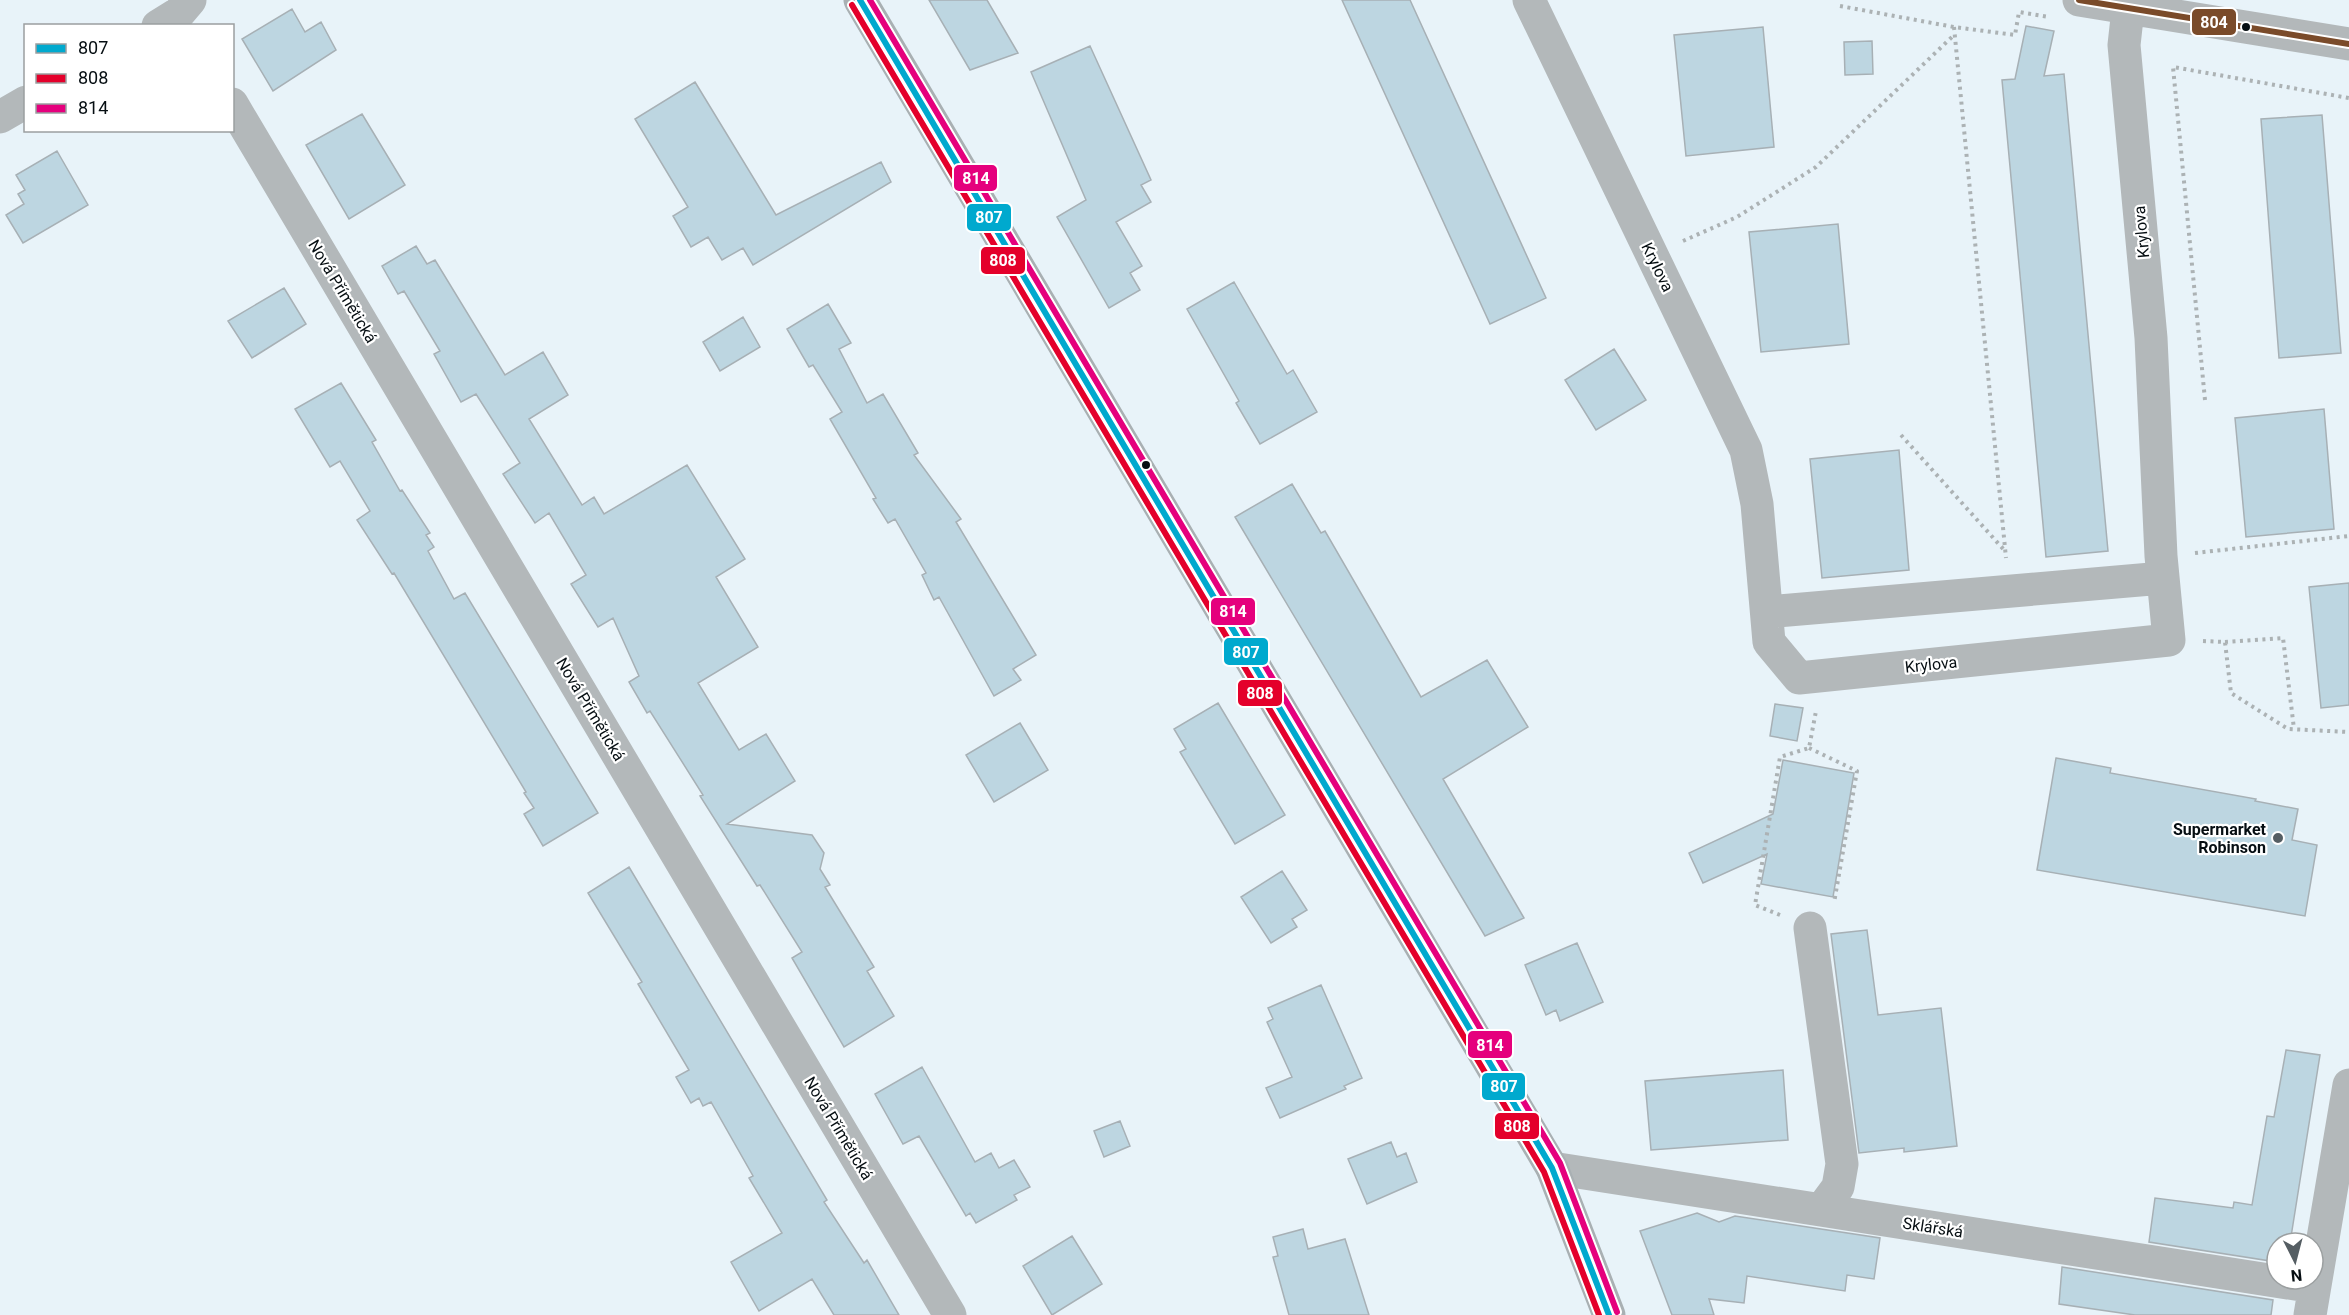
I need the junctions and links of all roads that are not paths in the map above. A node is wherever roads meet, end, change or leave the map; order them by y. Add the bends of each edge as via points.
1 (860, 0) edge
2 (1529, 0) edge
3 (2079, 0) edge
4 (2128, 9) junction
5 (2349, 44) edge
6 (24, 103) edge
7 (234, 107) edge
8 (0, 117) edge
9 (2162, 567) junction
10 (1767, 612) junction
11 (1810, 928) road end
12 (2349, 1085) edge
13 (1551, 1168) junction
14 (1821, 1210) junction
15 (2312, 1301) edge
16 (950, 1315) edge
17 (1609, 1315) edge

1 - 13 main road
2 - 10 street, Krylova via 1746,450 1757,504
3 - 4 street
4 - 5 street
4 - 9 street, Krylova via 2124,45 2151,338
6 - 8 street
7 - 16 street, Nová Přímětická
9 - 10 street via 2010,592
9 - 10 street, Krylova via 2169,639 1799,678 1769,642
11 - 14 street via 1842,1164 1838,1187
12 - 15 street
13 - 14 street, Sklářská
13 - 17 main road
14 - 15 street, Sklářská

